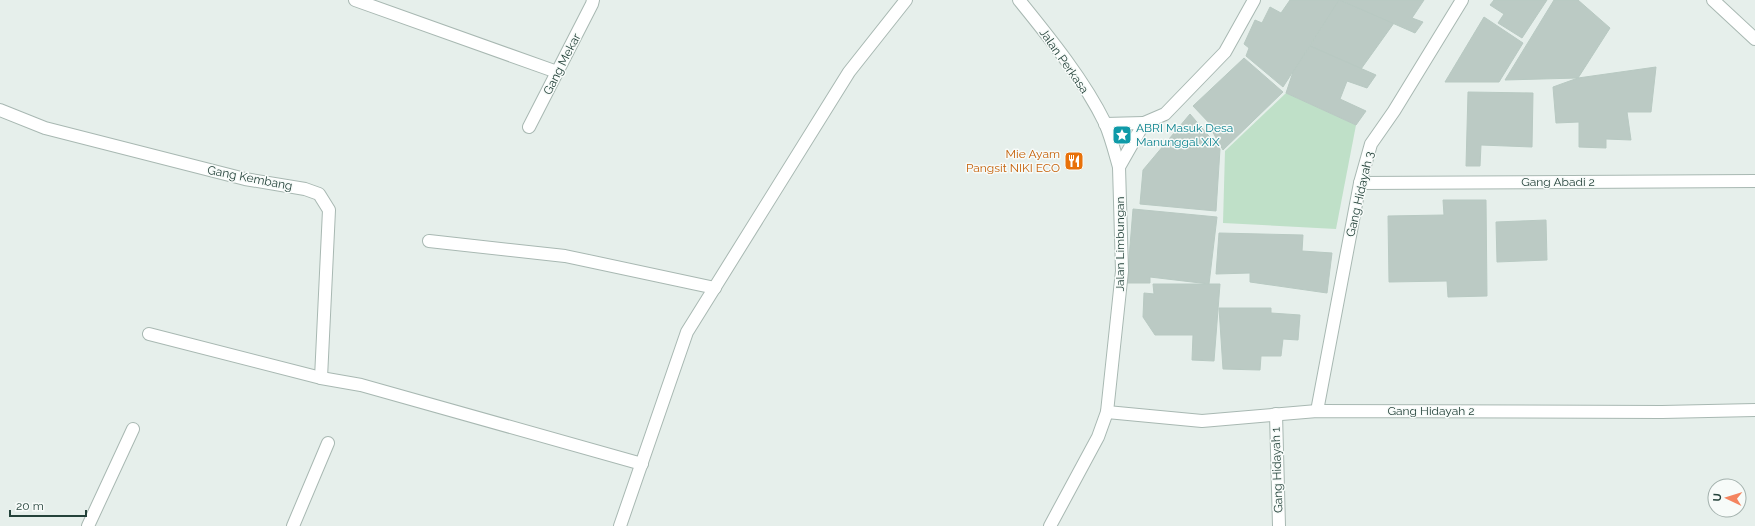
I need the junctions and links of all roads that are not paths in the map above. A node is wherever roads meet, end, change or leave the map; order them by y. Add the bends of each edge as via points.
1 (355, 0) edge
2 (593, 0) edge
3 (906, 0) edge
4 (1019, 0) edge
5 (1254, 0) edge
6 (1462, 0) edge
7 (1713, 0) edge
8 (1755, 39) edge
9 (557, 72) junction
10 (0, 110) edge
11 (1144, 123) junction
12 (1105, 124) junction
13 (529, 127) dead end
14 (1119, 167) junction
15 (1755, 181) edge
16 (1360, 183) junction
17 (429, 241) dead end
18 (715, 288) junction
19 (149, 334) dead end
20 (321, 378) junction
21 (1755, 410) edge
22 (1318, 411) junction
23 (1107, 412) junction
24 (1276, 414) junction
25 (133, 429) dead end
26 (328, 443) dead end
27 (642, 464) junction
28 (88, 526) edge
29 (293, 526) edge
30 (620, 526) edge
31 (1050, 526) edge
32 (1279, 526) edge

1 - 9 street
2 - 9 street, Gang Mekar
3 - 18 street via 849,72
4 - 12 street, Jalan Perkasa via 1062,54
5 - 11 street via 1225,52 1164,114
6 - 16 street, Gang Hidayah 3 via 1371,144
7 - 8 street
9 - 13 street, Gang Mekar
10 - 20 street, Gang Kembang via 45,128 245,179 305,189 319,194 329,210
11 - 12 street
11 - 14 street
12 - 14 street, Jalan Perkasa
14 - 23 street, Jalan Limbungan via 1122,271
15 - 16 street, Gang Abadi 2
16 - 22 street, Gang Hidayah 3
17 - 18 street via 565,256
18 - 27 street via 687,332
19 - 20 street
20 - 27 street via 361,385
21 - 22 street, Gang Hidayah 2
22 - 24 street, Gang Hidayah 2
23 - 24 street, Gang Hidayah 2 via 1202,421
23 - 31 street, Jalan Limbungan via 1095,443
24 - 32 street, Gang Hidayah 1
25 - 28 street
26 - 29 street
27 - 30 street

